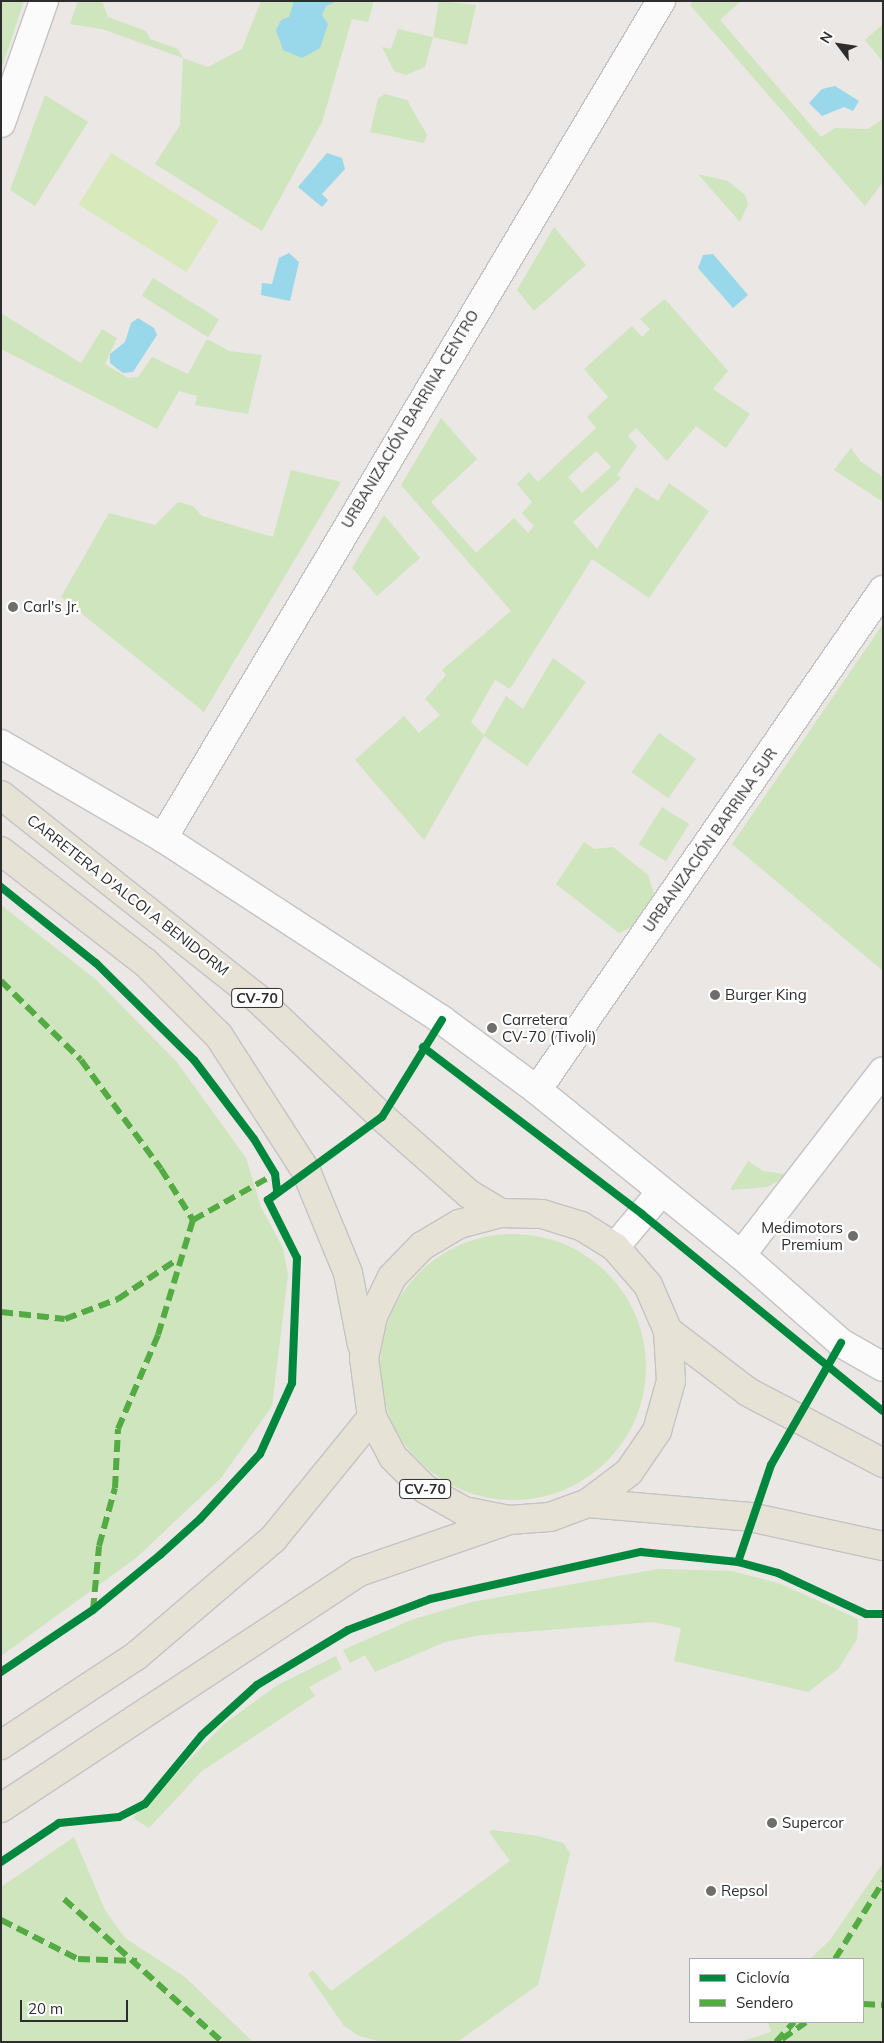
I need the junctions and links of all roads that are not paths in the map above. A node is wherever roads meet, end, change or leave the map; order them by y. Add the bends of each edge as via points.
1 (44, 1) edge
2 (660, 1) edge
3 (1, 123) edge
4 (883, 590) edge
5 (1, 744) edge
6 (1, 795) edge
7 (163, 838) junction
8 (1, 851) edge
9 (883, 1072) edge
10 (537, 1090) junction
11 (661, 1192) junction
12 (501, 1213) junction
13 (615, 1247) junction
14 (741, 1254) junction
15 (668, 1331) junction
16 (364, 1358) junction
17 (883, 1367) edge
18 (372, 1417) junction
19 (883, 1463) edge
20 (588, 1503) junction
21 (509, 1520) junction
22 (883, 1546) edge
23 (1, 1745) edge
24 (1, 1808) edge

1 - 3 street
2 - 7 street, URBANIZACIÓN BARRINA CENTRO
4 - 10 street, URBANIZACIÓN BARRINA SUR
5 - 7 street
6 - 12 main road, CARRETERA D'ALCOI A BENIDORM / CV-70 via 257,998 396,1130 469,1194
7 - 10 street via 442,1020
8 - 16 main road, CV-70 via 146,963 218,1036 306,1171 348,1273
9 - 14 street
10 - 11 street
11 - 13 street
11 - 14 street
12 - 13 main road, CV-70 via 542,1214 565,1221
12 - 16 main road, CV-70 via 459,1224 422,1246 392,1277 373,1316
13 - 15 main road, CV-70 via 648,1285
14 - 17 street via 841,1343
15 - 19 main road, CV-70 via 748,1392
15 - 20 main road, CV-70 via 671,1382 657,1430 629,1472
16 - 18 main road, CV-70
18 - 21 main road, CV-70 via 393,1457 425,1489 464,1511
18 - 23 main road via 273,1539 136,1656
20 - 21 main road, CV-70 via 550,1517
20 - 22 main road, CV-70 via 750,1518
21 - 24 main road via 359,1572

